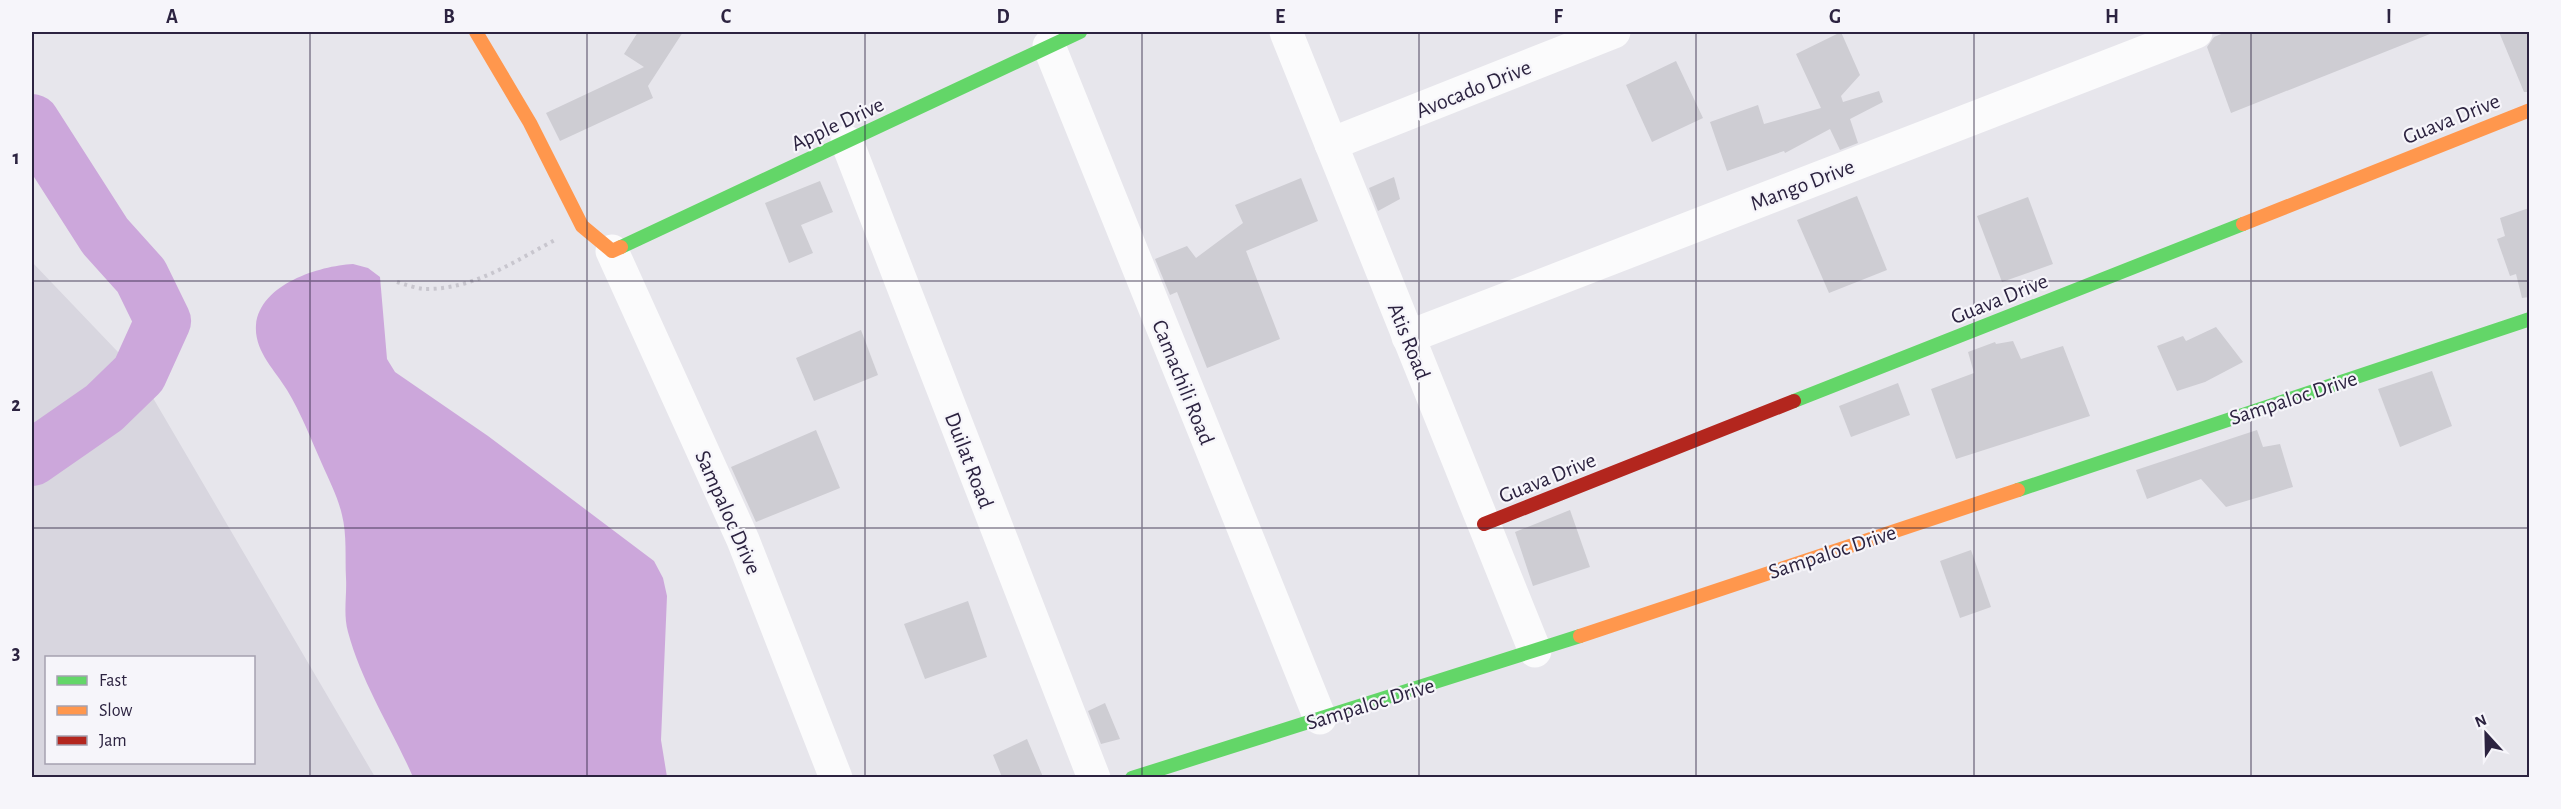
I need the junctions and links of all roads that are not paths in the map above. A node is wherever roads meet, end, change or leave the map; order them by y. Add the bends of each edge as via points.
1 (476, 32) edge
2 (1080, 32) edge
3 (1286, 32) edge
4 (1614, 32) edge
5 (2196, 32) edge
6 (1049, 46) junction
7 (2529, 110) edge
8 (847, 142) junction
9 (1331, 144) junction
10 (612, 251) junction
11 (2529, 318) edge
12 (1408, 337) junction
13 (1484, 524) junction
14 (1535, 651) junction
15 (1320, 718) junction
16 (836, 777) edge
17 (1094, 777) edge
18 (1132, 777) edge

1 - 10 street via 530,123 582,226
2 - 6 street, Apple Drive
3 - 9 street, Atis Road
4 - 9 street, Avocado Drive
5 - 12 street, Mango Drive
6 - 8 street, Apple Drive
6 - 15 street, Camachili Road
7 - 13 street, Guava Drive
8 - 10 street, Apple Drive
8 - 17 street, Duilat Road
9 - 12 street, Atis Road
10 - 16 street, Sampaloc Drive via 743,540
11 - 14 street, Sampaloc Drive
12 - 13 street, Atis Road
13 - 14 street, Atis Road
14 - 15 street, Sampaloc Drive
15 - 18 street, Sampaloc Drive

